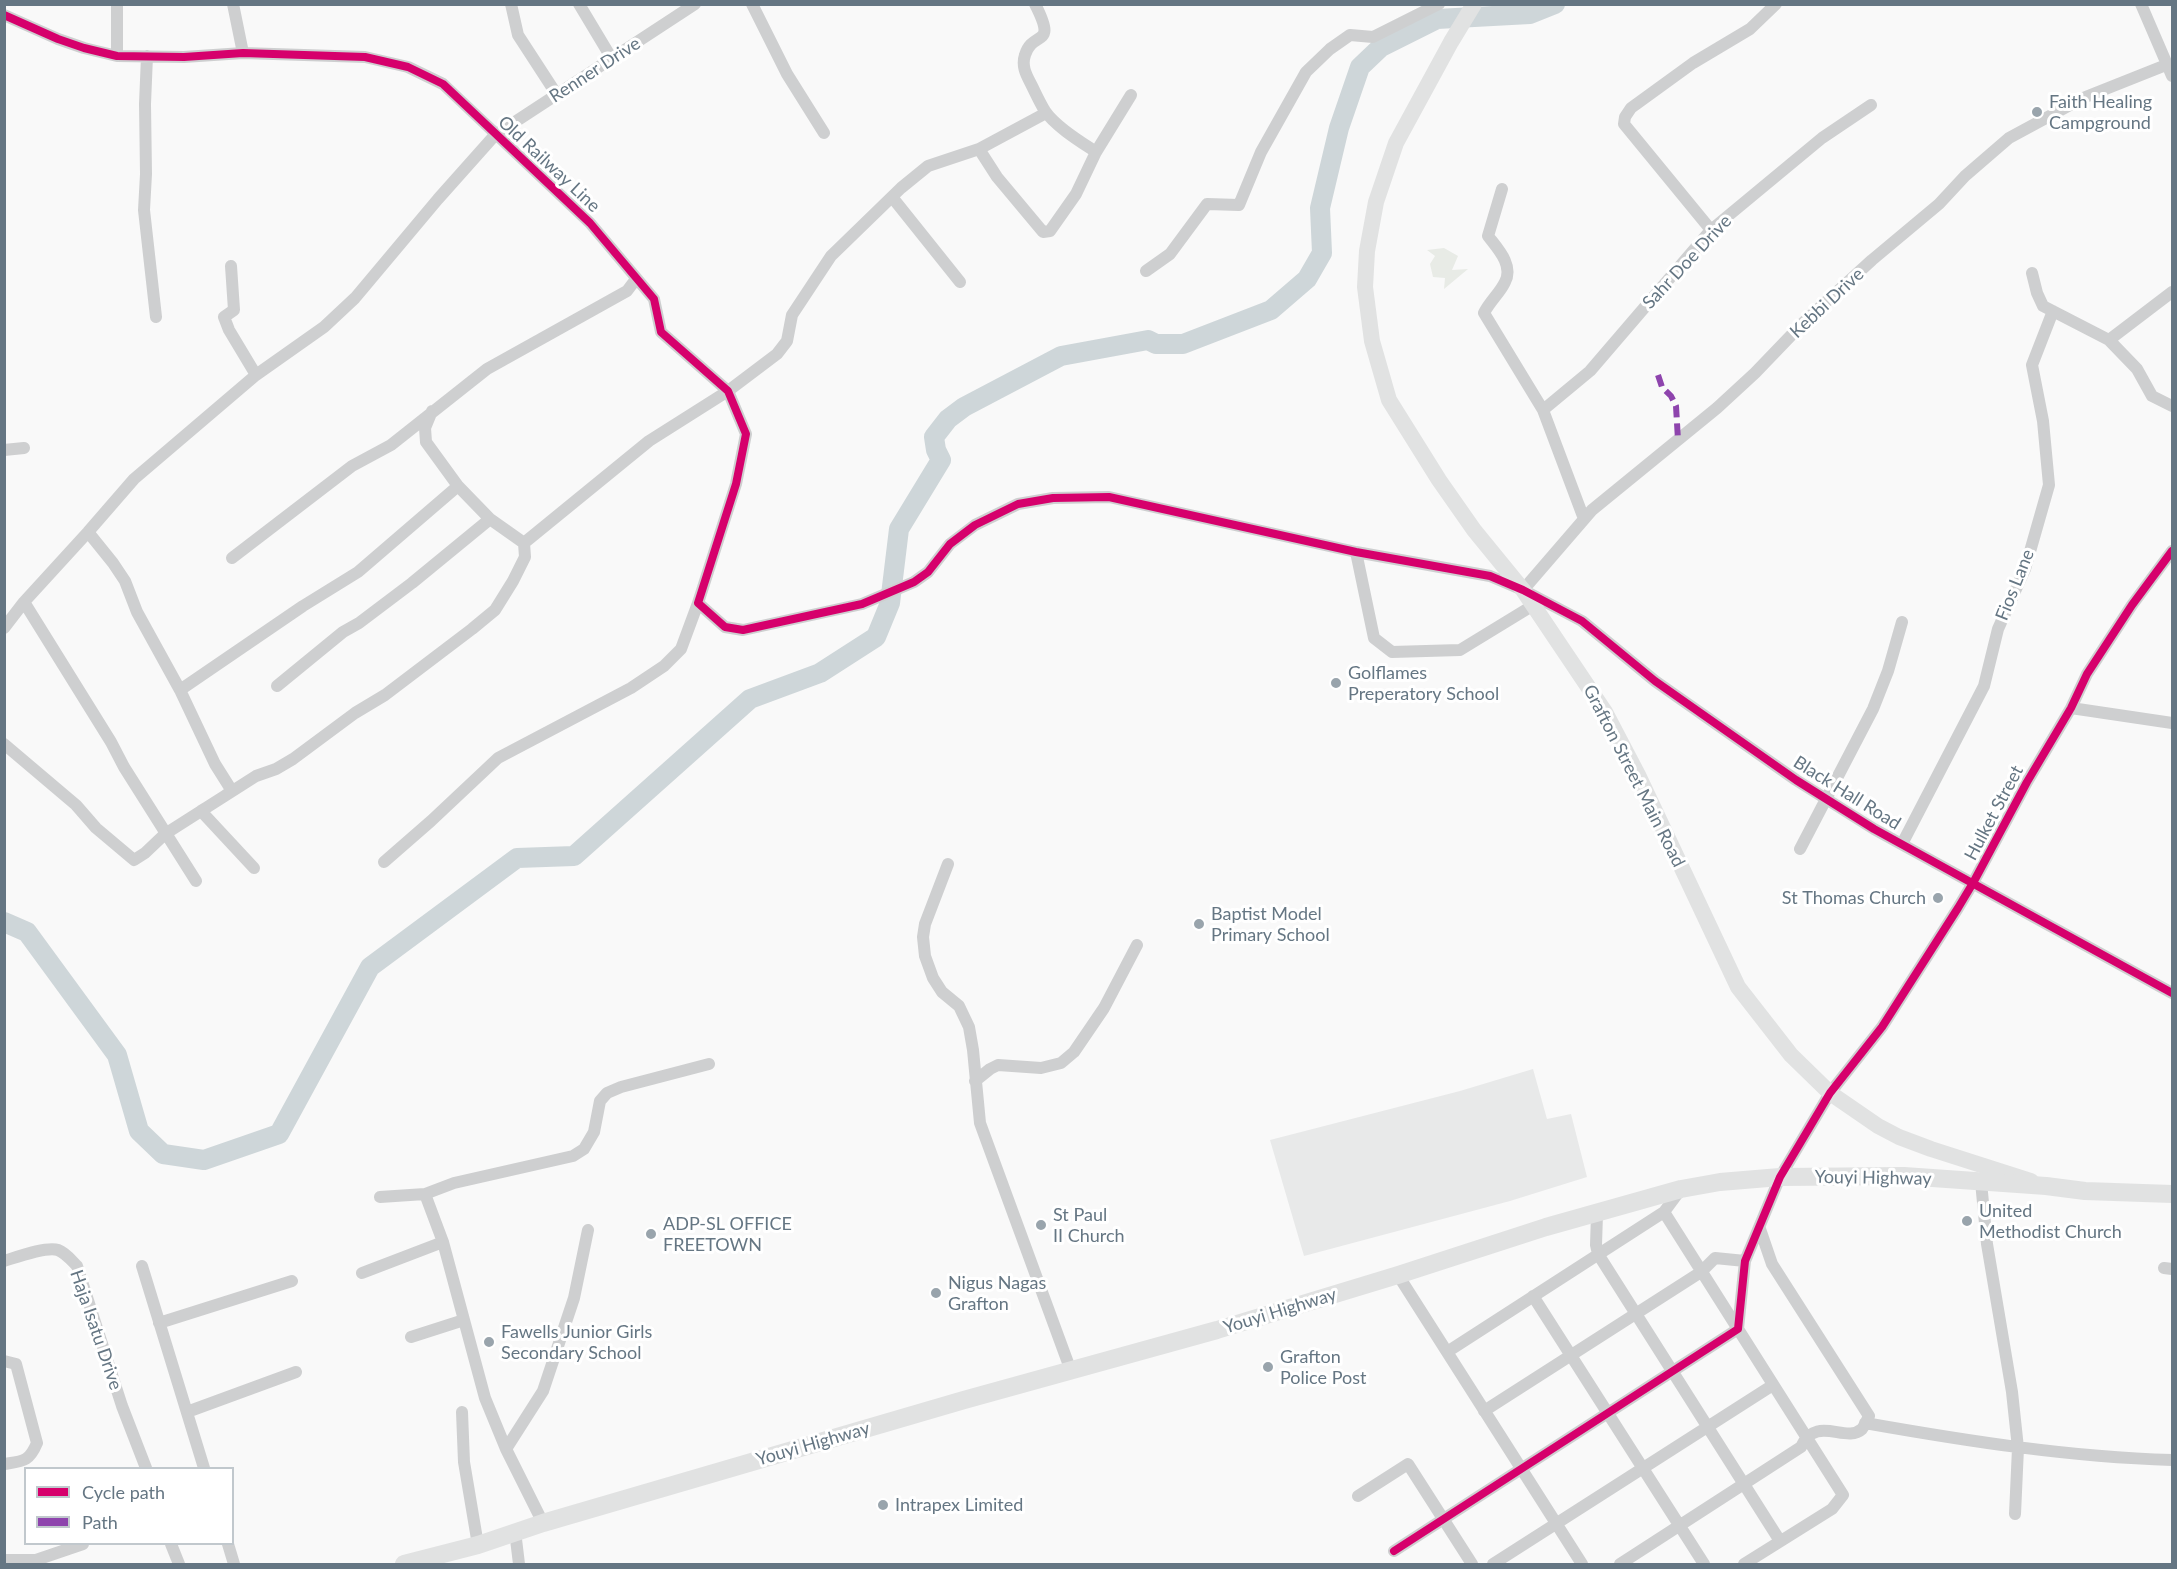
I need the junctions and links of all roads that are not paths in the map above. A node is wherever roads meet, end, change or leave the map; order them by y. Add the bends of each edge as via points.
1 (117, 4) edge
2 (233, 4) edge
3 (511, 4) edge
4 (579, 4) edge
5 (695, 4) edge
6 (752, 4) edge
7 (1035, 4) edge
8 (1439, 4) edge
9 (1474, 4) edge
10 (1776, 4) edge
11 (2141, 4) edge
12 (4, 15) edge
13 (243, 53) junction
14 (117, 56) junction
15 (147, 56) junction
16 (612, 59) junction
17 (2169, 71) edge
18 (556, 95) junction
19 (1131, 95) dead end
20 (1871, 105) dead end
21 (1046, 113) junction
22 (824, 133) dead end
23 (495, 135) junction
24 (979, 149) junction
25 (1096, 152) junction
26 (1502, 189) dead end
27 (892, 197) junction
28 (1711, 230) junction
29 (231, 266) dead end
30 (1146, 271) dead end
31 (2032, 273) dead end
32 (636, 279) junction
33 (960, 282) dead end
34 (2172, 292) edge
35 (2053, 311) junction
36 (156, 317) dead end
37 (2109, 340) junction
38 (256, 375) junction
39 (728, 391) junction
40 (2172, 406) edge
41 (1543, 410) junction
42 (432, 411) junction
43 (24, 448) dead end
44 (4, 450) edge
45 (458, 486) junction
46 (490, 519) junction
47 (1584, 519) junction
48 (88, 532) junction
49 (524, 543) junction
50 (1356, 552) junction
51 (2172, 552) edge
52 (232, 558) dead end
53 (1523, 590) junction
54 (24, 602) junction
55 (698, 603) junction
56 (1532, 606) junction
57 (1902, 622) dead end
58 (4, 628) edge
59 (277, 686) dead end
60 (180, 690) junction
61 (2071, 708) junction
62 (2172, 723) edge
63 (4, 744) edge
64 (232, 791) junction
65 (1827, 800) junction
66 (201, 811) junction
67 (165, 834) junction
68 (1902, 844) junction
69 (1800, 849) dead end
70 (384, 862) dead end
71 (948, 864) dead end
72 (254, 868) dead end
73 (196, 881) dead end
74 (1973, 883) junction
75 (1137, 945) dead end
76 (2172, 993) edge
77 (709, 1064) dead end
78 (975, 1082) junction
79 (1830, 1093) junction
80 (1780, 1177) junction
81 (1981, 1182) junction
82 (2046, 1186) junction
83 (1681, 1189) junction
84 (425, 1194) junction
85 (2172, 1194) edge
86 (380, 1197) dead end
87 (1664, 1212) junction
88 (1597, 1214) junction
89 (1760, 1229) junction
90 (588, 1230) dead end
91 (443, 1242) junction
92 (1598, 1254) junction
93 (4, 1261) edge
94 (1745, 1262) junction
95 (142, 1266) dead end
96 (1701, 1272) junction
97 (362, 1273) dead end
98 (1398, 1275) junction
99 (292, 1281) dead end
100 (1533, 1296) junction
101 (1636, 1314) junction
102 (464, 1320) junction
103 (159, 1323) junction
104 (1738, 1329) junction
105 (411, 1337) dead end
106 (1447, 1352) junction
107 (1571, 1355) junction
108 (4, 1361) edge
109 (1071, 1371) junction
110 (1672, 1371) junction
111 (296, 1372) dead end
112 (1773, 1385) junction
113 (1484, 1411) junction
114 (187, 1412) junction
115 (462, 1412) dead end
116 (1607, 1413) junction
117 (1865, 1423) junction
118 (1708, 1427) junction
119 (1806, 1436) junction
120 (2018, 1448) junction
121 (506, 1449) junction
122 (2172, 1460) edge
123 (4, 1464) edge
124 (146, 1467) edge
125 (204, 1467) edge
126 (1521, 1468) junction
127 (1643, 1469) junction
128 (1744, 1484) junction
129 (1358, 1496) dead end
130 (2015, 1514) dead end
131 (1443, 1519) junction
132 (543, 1523) junction
133 (1556, 1524) junction
134 (1679, 1526) junction
135 (515, 1531) junction
136 (1780, 1541) junction
137 (80, 1545) edge
138 (171, 1545) edge
139 (228, 1545) edge
140 (478, 1545) junction
141 (1394, 1551) dead end
142 (4, 1560) edge
143 (179, 1564) edge
144 (234, 1564) edge
145 (404, 1564) edge
146 (519, 1564) edge
147 (1472, 1564) edge
148 (1494, 1564) edge
149 (1582, 1564) edge
150 (1620, 1564) edge
151 (1704, 1564) edge
152 (1744, 1564) edge

1 - 14 street
2 - 13 street
3 - 18 street via 518,35
4 - 16 street
5 - 16 street, Renner Drive
6 - 22 street via 787,74
7 - 21 street via 1045,28 1043,36 1025,52 1023,63
8 - 30 street via 1373,37 1350,35 1330,49 1306,72 1262,152 1239,205 1207,204 1170,254
9 - 53 street, Grafton Street Main Road via 1396,143 1376,202 1365,287 1372,341 1389,400 1474,530
10 - 28 street via 1750,29 1693,63 1631,108 1625,117 1624,124
11 - 17 street
12 - 14 street, Old Railway Line via 58,39
13 - 15 street, Old Railway Line
13 - 23 street, Old Railway Line via 365,57 408,67 443,84
14 - 15 street, Old Railway Line
15 - 36 street via 144,210
16 - 18 street, Renner Drive
17 - 47 street, Kebbi Drive via 2083,98 2009,138 1804,322 1717,408
18 - 23 street, Renner Drive
19 - 25 street
20 - 28 street, Sahr Doe Drive via 1822,138
21 - 24 street
21 - 25 street
23 - 32 street, Old Railway Line via 590,223
23 - 38 street, Renner Drive via 355,298 324,327
24 - 25 street via 1043,232 1050,231 1076,194
24 - 27 street via 928,166
26 - 41 street via 1488,236 1508,267 1506,281 1484,314
27 - 33 street
27 - 39 street via 831,256 792,315 787,341 777,354
28 - 41 street, Sahr Doe Drive via 1590,371
29 - 38 street via 234,310 224,317
31 - 35 street via 2043,306
32 - 39 street, Old Railway Line via 654,300 661,332
32 - 42 street via 627,291 487,369
34 - 37 street
35 - 37 street
35 - 68 street, Fios Lane via 2032,365 2043,421 2049,485 2034,538 2025,569 1998,628 1984,686
37 - 40 street via 2137,369 2151,396
38 - 48 street, Renner Drive via 134,479
39 - 49 street via 649,441
39 - 55 street, Old Railway Line via 746,434 736,484
41 - 47 street
42 - 45 street via 425,428 426,442
42 - 52 street via 391,445 352,466
43 - 44 street
45 - 46 street
45 - 60 street via 358,572
46 - 49 street
46 - 59 street
47 - 53 street, Kebbi Drive
48 - 54 street, Renner Drive
48 - 60 street via 113,563
49 - 64 street via 525,557 495,610 385,695 292,759
50 - 53 street, Black Hall Road via 1490,576
50 - 55 street, Black Hall Road via 1108,497 1053,498 1018,504 975,525 950,544 928,572 914,582 862,604 743,630 725,627
50 - 56 street via 1370,628 1374,638 1392,652 1460,651
51 - 61 street, Hulket Street via 2087,674
53 - 56 street, Grafton Street Main Road
53 - 65 street, Black Hall Road via 1582,621 1655,681
54 - 58 street, Renner Drive
54 - 67 street
55 - 70 street, Old Railway Line via 681,649 664,666 631,688 498,758
56 - 79 street, Grafton Street Main Road via 1605,712 1738,987 1791,1055
57 - 65 street via 1873,710
60 - 64 street
61 - 62 street
61 - 74 street, Hulket Street
63 - 67 street via 134,860
64 - 66 street
65 - 68 street, Black Hall Road
65 - 69 street
66 - 67 street
66 - 72 street
67 - 73 street
68 - 74 street, Black Hall Road
71 - 78 street via 928,913 923,938 925,956 933,978 958,1006 969,1027
74 - 76 street, Black Hall Road
74 - 79 street, Hulket Street via 1882,1027
75 - 78 street via 1104,1008 1074,1053 1061,1063 1041,1068 998,1065
77 - 84 street via 607,1093 600,1101 594,1132 584,1149 573,1155 454,1183
78 - 109 street via 981,1123
79 - 80 street, Hulket Street
79 - 82 street, Grafton Street Main Road via 1899,1137
80 - 81 main road, Youyi Highway via 1904,1176
80 - 83 main road, Youyi Highway
80 - 89 street, Hulket Street
81 - 82 main road, Youyi Highway
81 - 120 street
82 - 85 main road, Youyi Highway
83 - 87 street
83 - 88 main road, Youyi Highway
84 - 86 street
84 - 91 street
87 - 92 street
87 - 96 street
88 - 92 street
88 - 98 main road, Youyi Highway
89 - 94 street, Hulket Street
89 - 117 street via 1772,1264 1864,1405 1869,1416
90 - 121 street via 574,1299 543,1391
91 - 97 street
91 - 102 street
92 - 100 street
92 - 101 street
93 - 124 street, Haja Isatu Drive via 57,1249 77,1266
94 - 96 street via 1715,1258
94 - 104 street, Hulket Street
95 - 103 street
96 - 101 street
96 - 104 street
98 - 106 street
98 - 109 main road, Youyi Highway
99 - 103 street
100 - 106 street
100 - 107 street
101 - 107 street
101 - 110 street
102 - 105 street
102 - 121 street via 485,1398
103 - 114 street
104 - 110 street
104 - 112 street
106 - 113 street
107 - 113 street
107 - 116 street
108 - 123 street via 16,1364 38,1443 25,1461
109 - 132 main road, Youyi Highway
110 - 116 street
110 - 118 street
111 - 114 street
112 - 118 street
112 - 119 street
113 - 126 street
114 - 125 street
115 - 140 street via 464,1462
116 - 126 street
116 - 127 street
117 - 119 street via 1856,1432 1813,1432
117 - 120 street
118 - 127 street
118 - 128 street
119 - 128 street via 1801,1447
119 - 136 street via 1843,1495 1832,1509
120 - 122 street
120 - 130 street
121 - 132 street
126 - 131 street
126 - 133 street
127 - 133 street
127 - 134 street
128 - 134 street
128 - 136 street
129 - 131 street via 1408,1464
131 - 141 street
131 - 147 street
132 - 135 main road, Youyi Highway
133 - 148 street
133 - 149 street
134 - 150 street
134 - 151 street
135 - 140 main road, Youyi Highway
135 - 146 street
136 - 152 street
137 - 142 street via 36,1560
138 - 143 street
139 - 144 street
140 - 145 main road, Youyi Highway

